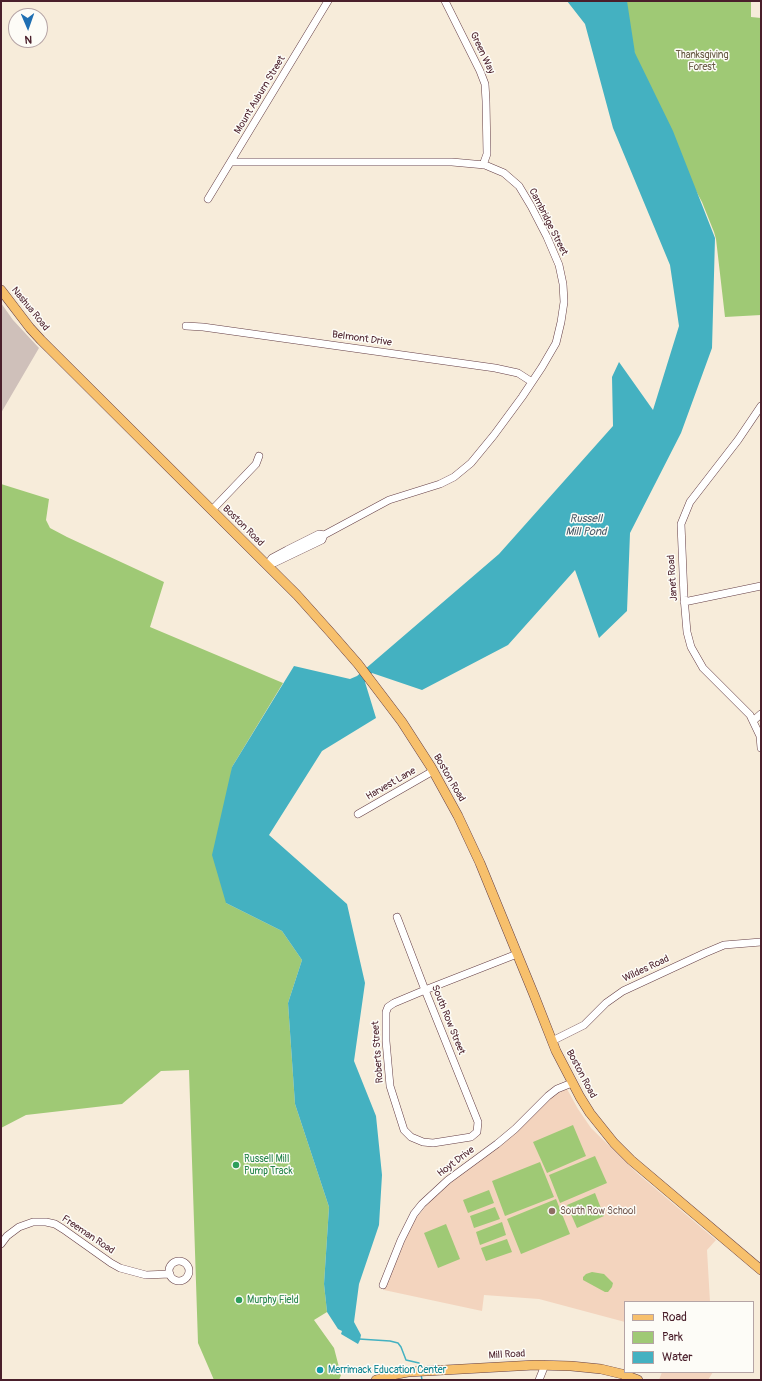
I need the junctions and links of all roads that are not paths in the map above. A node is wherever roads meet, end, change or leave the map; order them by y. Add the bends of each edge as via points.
1 (328, 1) edge
2 (445, 1) edge
3 (231, 162) junction
4 (483, 165) junction
5 (208, 199) dead end
6 (1, 290) edge
7 (186, 326) dead end
8 (43, 342) joint
9 (532, 382) junction
10 (761, 406) edge
11 (754, 418) junction
12 (761, 421) edge
13 (259, 456) dead end
14 (212, 510) junction
15 (267, 565) junction
16 (761, 586) edge
17 (684, 602) junction
18 (761, 714) edge
19 (753, 721) junction
20 (761, 748) edge
21 (433, 771) junction
22 (358, 814) dead end
23 (397, 917) dead end
24 (761, 942) edge
25 (517, 954) junction
26 (425, 990) junction
27 (552, 1041) junction
28 (572, 1083) junction
29 (477, 1131) joint
30 (1, 1244) edge
31 (761, 1270) edge
32 (170, 1274) dead end
33 (383, 1285) dead end
34 (545, 1365) junction
35 (376, 1380) edge
36 (538, 1380) edge
37 (638, 1380) edge

1 - 3 street, Mount Auburn Street
2 - 4 street, Green Way via 485,84 486,154
3 - 4 street, Cambridge Street via 445,162
3 - 5 street, Mount Auburn Street
4 - 9 street, Cambridge Street via 504,173 519,186 532,206 559,265 564,290 562,322 556,343
6 - 8 main road, Nashua Road
7 - 9 street, Belmont Drive via 494,368 518,373
8 - 14 main road, Boston Road
9 - 15 street, Cambridge Street via 494,436 471,463 454,477 389,500 324,535 319,534 287,550 272,558
10 - 11 street, Janet Road
11 - 12 street
11 - 17 street, Janet Road via 690,502 681,524
13 - 14 street via 256,464
14 - 15 main road, Boston Road
15 - 21 main road, Boston Road via 332,633 363,670 402,722
16 - 17 street
17 - 19 street, Janet Road via 691,646 703,668
18 - 19 street
19 - 20 street, Janet Road via 760,736
21 - 22 street, Harvest Lane
21 - 25 main road, Boston Road via 480,863
23 - 26 street, South Row Street
24 - 27 street, Wildes Road via 724,945 623,991 606,1003 584,1025
25 - 26 street, Roberts Street
25 - 27 main road, Boston Road
26 - 29 street, South Row Street via 478,1122
26 - 29 street, Roberts Street via 394,1003 386,1012 390,1086 404,1130 411,1137 433,1143 471,1137
27 - 28 main road, Boston Road
28 - 31 main road, Boston Road via 600,1128 619,1148
28 - 33 street, Hoyt Drive via 548,1096 515,1129 448,1180 422,1204 401,1240
30 - 32 street, Freeman Road via 19,1227 33,1222 46,1222 55,1224 120,1268 146,1275
34 - 35 main road, Mill Road via 422,1371
34 - 36 street
34 - 37 main road, Mill Road via 601,1369

